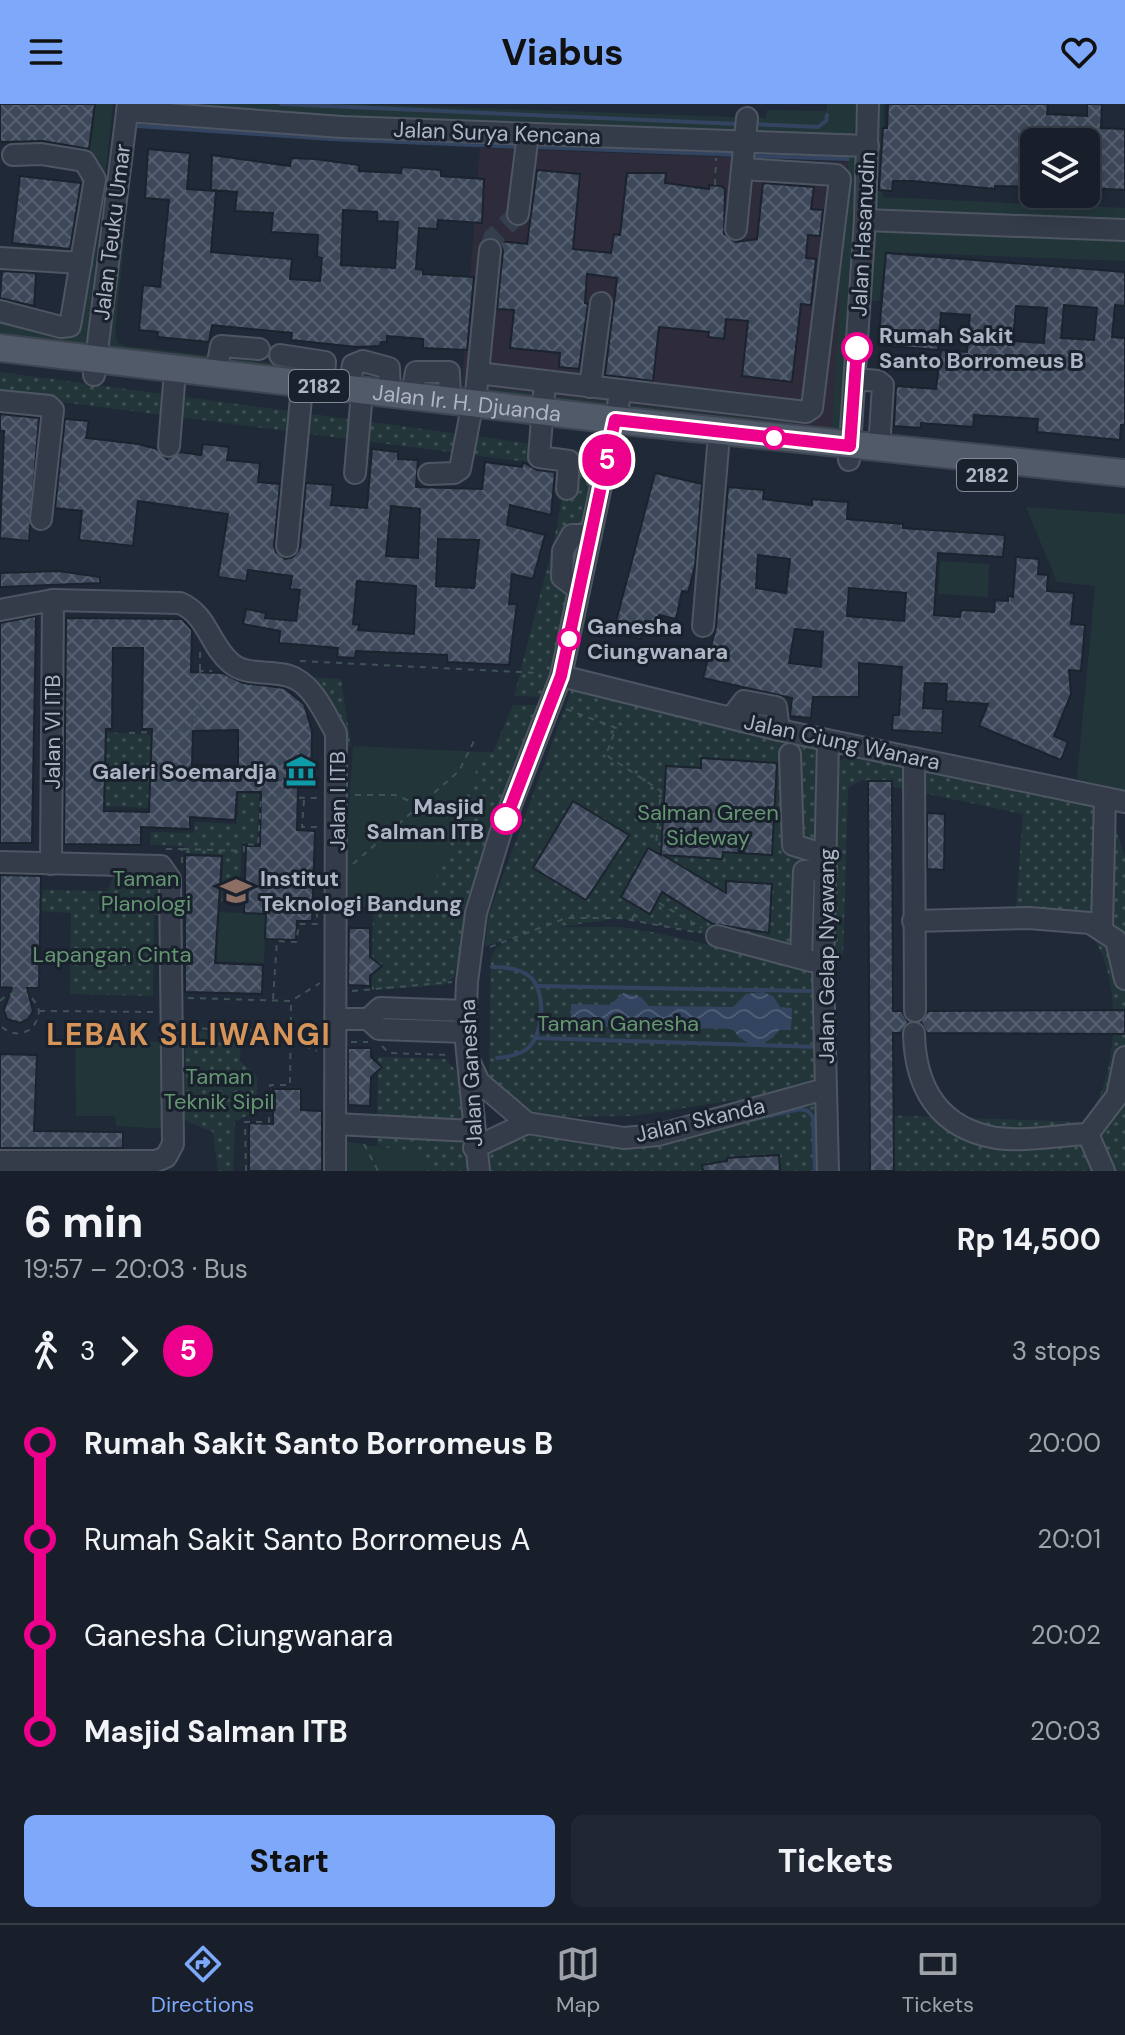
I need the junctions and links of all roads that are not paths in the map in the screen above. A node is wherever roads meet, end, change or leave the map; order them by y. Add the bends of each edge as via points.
1 (868, 104) edge
2 (127, 108) edge
3 (747, 118) dead end
4 (528, 134) junction
5 (745, 142) junction
6 (868, 146) junction
7 (13, 155) dead end
8 (743, 169) junction
9 (95, 179) junction
10 (118, 181) junction
11 (518, 214) tunnel mouth
12 (865, 220) junction
13 (736, 229) dead end
14 (1125, 230) edge
15 (490, 250) tunnel mouth
16 (0, 258) edge
17 (81, 263) junction
18 (601, 303) dead end
19 (0, 311) edge
20 (823, 334) junction
21 (858, 337) junction
22 (0, 348) edge
23 (259, 349) dead end
24 (280, 355) dead end
25 (0, 363) edge
26 (95, 368) junction
27 (216, 373) junction
28 (478, 373) junction
29 (855, 379) junction
30 (545, 381) junction
31 (174, 384) junction
32 (590, 387) junction
33 (333, 395) junction
34 (0, 401) edge
35 (465, 407) junction
36 (617, 412) junction
37 (542, 418) junction
38 (169, 446) dead end
39 (718, 447) junction
40 (879, 449) junction
41 (850, 453) junction
42 (355, 473) dead end
43 (1125, 473) edge
44 (429, 474) dead end
45 (1125, 488) edge
46 (567, 489) dead end
47 (41, 519) dead end
48 (591, 535) junction
49 (287, 546) dead end
50 (579, 590) junction
51 (53, 600) junction
52 (0, 610) edge
53 (703, 626) dead end
54 (550, 675) junction
55 (828, 741) junction
56 (790, 754) dead end
57 (914, 758) junction
58 (1115, 800) edge
59 (0, 862) edge
60 (826, 862) junction
61 (51, 864) junction
62 (913, 921) junction
63 (1102, 928) junction
64 (717, 936) road end
65 (801, 958) junction
66 (823, 965) junction
67 (1125, 979) edge
68 (466, 1011) junction
69 (915, 1011) dead end
70 (346, 1019) dead end
71 (368, 1019) junction
72 (465, 1032) junction
73 (914, 1033) dead end
74 (466, 1056) junction
75 (1125, 1057) edge
76 (825, 1089) junction
77 (527, 1123) junction
78 (336, 1126) junction
79 (1088, 1134) junction
80 (474, 1140) junction
81 (0, 1161) edge
82 (335, 1171) edge
83 (479, 1171) edge
84 (828, 1171) edge
85 (1104, 1171) edge

1 - 6 street, Jalan Hasanudin
2 - 4 street, Jalan Surya Kencana via 342,127
2 - 10 street, Jalan Teuku Umar
3 - 5 street
4 - 5 street, Jalan Surya Kencana
4 - 11 street
5 - 6 street, Jalan Surya Kencana
5 - 8 street
6 - 12 street, Jalan Hasanudin
7 - 9 street via 84,161
8 - 13 street
8 - 20 street via 840,179
9 - 10 street
9 - 17 street
10 - 26 street, Jalan Teuku Umar
12 - 14 street
12 - 21 street, Jalan Hasanudin
15 - 28 street
16 - 17 street
17 - 19 street via 70,326
18 - 32 street
20 - 21 street
20 - 36 street via 815,400 806,412
21 - 29 street, Jalan Hasanudin
22 - 26 main road, Jalan Ir. H. Djuanda / 2182
23 - 27 street via 221,346
24 - 33 street via 325,362
25 - 26 main road, Jalan Ir. H. Djuanda / 2182
26 - 27 main road, Jalan Ir. H. Djuanda / 2182
26 - 31 main road, Jalan Ir. H. Djuanda / 2182
27 - 33 main road, Jalan Ir. H. Djuanda / 2182
28 - 30 street
28 - 35 street
29 - 40 street via 883,385
29 - 41 street, Jalan Hasanudin
30 - 32 street
30 - 37 street
31 - 33 main road, Jalan Ir. H. Djuanda / 2182
31 - 38 street
32 - 36 street
33 - 35 main road, Jalan Ir. H. Djuanda / 2182
33 - 35 main road, Jalan Ir. H. Djuanda / 2182 via 401,395
33 - 42 street
33 - 49 street
34 - 47 street via 53,410
35 - 37 main road, Jalan Ir. H. Djuanda / 2182
35 - 44 street via 460,469
36 - 37 main road, Jalan Ir. H. Djuanda / 2182
36 - 39 main road, Jalan Ir. H. Djuanda / 2182
36 - 41 main road, Jalan Ir. H. Djuanda / 2182
36 - 48 street, Jalan Ganesha
37 - 46 street via 539,457 569,461
39 - 41 main road, Jalan Ir. H. Djuanda / 2182
39 - 53 street
40 - 41 main road, Jalan Ir. H. Djuanda / 2182
40 - 43 main road, Jalan Ir. H. Djuanda / 2182
41 - 45 main road, Jalan Ir. H. Djuanda / 2182
48 - 50 street, Jalan Ganesha
48 - 50 street via 572,535 555,548 562,577
50 - 54 street, Jalan Ganesha
51 - 52 street
51 - 61 street, Jalan VI ITB
51 - 78 street, Jalan I ITB via 180,603 194,609 230,663 296,678 336,733
54 - 55 street, Jalan Ciung Wanara
54 - 68 street, Jalan Ganesha via 550,703 476,913
55 - 57 street, Jalan Ciung Wanara
55 - 60 street, Jalan Gelap Nyawang
56 - 60 street via 793,845
57 - 58 street, Jalan Ciung Wanara
57 - 62 street
58 - 63 street
59 - 61 street
60 - 65 street via 804,871
60 - 66 street, Jalan Gelap Nyawang
61 - 81 street via 161,866 170,879 178,1012 173,1144 166,1157 156,1161
62 - 63 street via 1029,918
62 - 69 street
63 - 67 street via 1116,940
64 - 65 street
65 - 66 street
66 - 76 street, Jalan Gelap Nyawang
68 - 71 street via 380,1008
68 - 72 street, Jalan Ganesha
70 - 71 street
71 - 72 street via 379,1029
72 - 74 street, Jalan Ganesha
73 - 79 street via 920,1082 939,1111 955,1123 996,1138
74 - 77 street via 479,1082
74 - 80 street, Jalan Ganesha
75 - 79 street via 1117,1096
76 - 77 street, Jalan Skanda via 641,1138
76 - 84 street, Jalan Gelap Nyawang
77 - 80 street
78 - 80 street
78 - 82 street, Jalan I ITB
79 - 85 street
80 - 83 street, Jalan Ganesha

